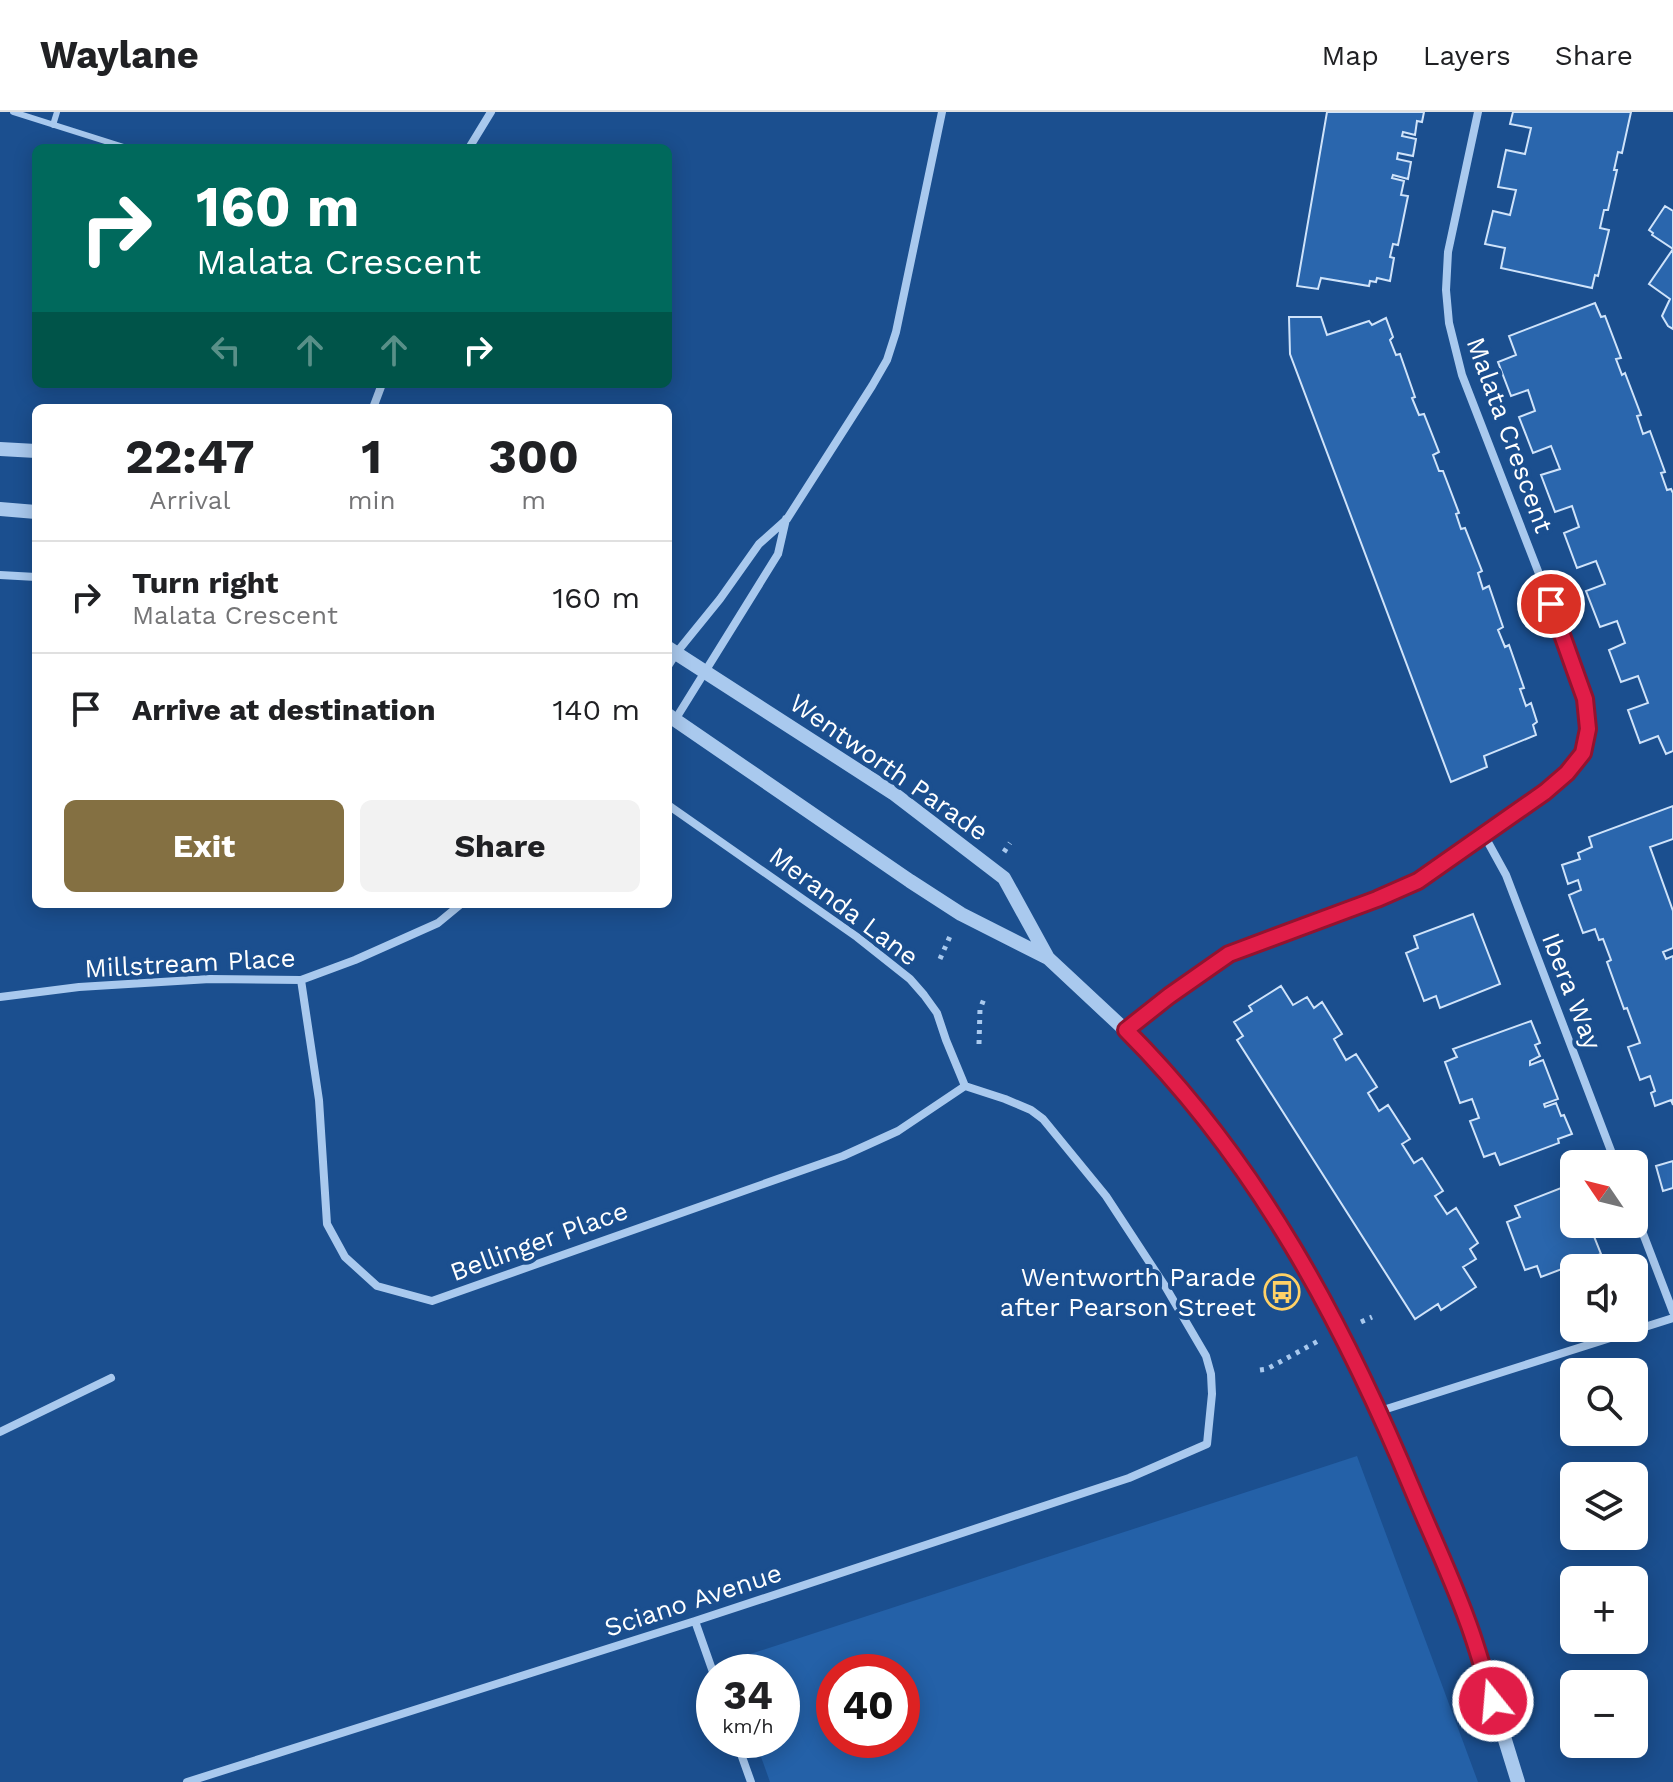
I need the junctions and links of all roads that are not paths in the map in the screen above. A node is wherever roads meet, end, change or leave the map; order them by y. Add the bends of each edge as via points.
1 (13, 112) edge
2 (57, 112) edge
3 (491, 112) edge
4 (942, 112) edge
5 (1478, 112) edge
6 (53, 125) junction
7 (114, 144) edge
8 (471, 144) edge
9 (0, 449) edge
10 (32, 451) edge
11 (0, 509) edge
12 (32, 512) edge
13 (787, 519) junction
14 (0, 575) edge
15 (32, 577) edge
16 (672, 650) edge
17 (705, 671) junction
18 (672, 717) edge
19 (672, 808) edge
20 (1484, 835) junction
21 (456, 908) edge
22 (1048, 958) junction
23 (301, 980) junction
24 (0, 997) edge
25 (1126, 1030) junction
26 (965, 1086) junction
27 (1611, 1150) edge
28 (1644, 1238) edge
29 (1673, 1315) edge
30 (111, 1378) dead end
31 (1380, 1411) junction
32 (0, 1432) edge
33 (695, 1621) junction
34 (707, 1654) edge
35 (742, 1758) edge
36 (187, 1782) edge
37 (751, 1782) edge
38 (1518, 1782) edge

1 - 6 lane
2 - 6 lane
3 - 8 street
4 - 13 street via 887,360
5 - 20 street, Malata Crescent via 1448,252 1449,323 1462,375 1585,699 1588,729 1583,753 1567,773
6 - 7 lane
9 - 10 street
11 - 12 street
13 - 16 street via 759,544 720,599
13 - 17 street via 778,554
14 - 15 street
16 - 17 street, Wentworth Parade
17 - 18 street
17 - 22 street, Wentworth Parade via 893,793 1004,878
18 - 22 street, Wentworth Parade via 961,914
19 - 26 street, Meranda Lane via 910,979 937,1013
20 - 25 street, Malata Crescent via 1418,881 1229,954
20 - 27 street, Ibera Way via 1506,875
21 - 23 street, Millstream Place via 438,923
22 - 25 street, Wentworth Parade
23 - 24 street, Millstream Place via 210,979
23 - 26 street, Bellinger Place via 319,1100 327,1224 345,1257 377,1286 432,1301 870,1145
25 - 31 street, Wentworth Parade via 1190,1101 1262,1198 1321,1296
26 - 33 street, Sciano Avenue via 1043,1119 1114,1208 1206,1356 1212,1394 1207,1444 1129,1478
28 - 29 street
29 - 31 street
30 - 32 street
31 - 38 street, Wentworth Parade via 1468,1620
33 - 34 street
33 - 36 street, Sciano Avenue
35 - 37 street

